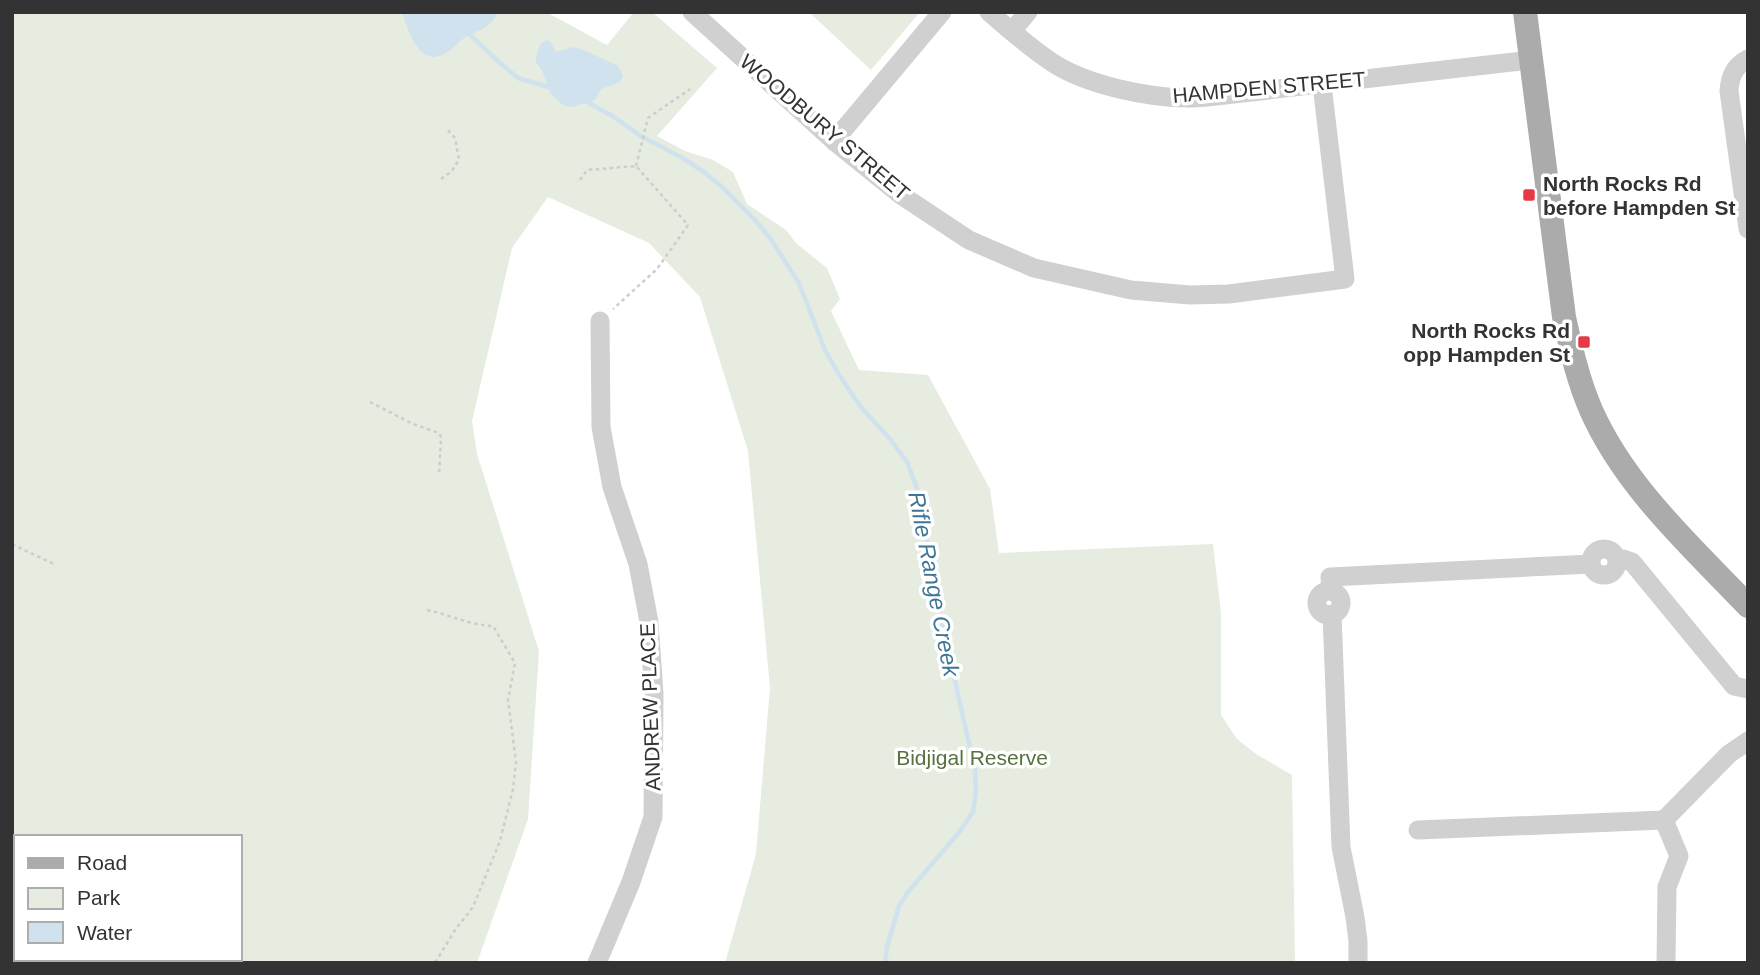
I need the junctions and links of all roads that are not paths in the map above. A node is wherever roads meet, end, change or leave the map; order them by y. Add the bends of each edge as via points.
1 (692, 12) edge
2 (942, 12) edge
3 (989, 12) edge
4 (1028, 12) edge
5 (1525, 12) edge
6 (1012, 31) junction
7 (1748, 59) edge
8 (1530, 60) junction
9 (1322, 85) junction
10 (834, 141) junction
11 (1748, 229) edge
12 (600, 321) road end
13 (1748, 606) edge
14 (1748, 689) edge
15 (1748, 741) edge
16 (1664, 820) junction
17 (1418, 830) dead end
18 (597, 963) edge
19 (1358, 963) edge
20 (1666, 963) edge

1 - 10 street, WOODBURY STREET
2 - 10 street
3 - 6 street, HAMPDEN STREET
4 - 6 street
5 - 8 main road
6 - 9 street, HAMPDEN STREET via 1056,65 1133,92 1188,98
7 - 11 street via 1732,74 1729,91
8 - 9 street, HAMPDEN STREET
8 - 13 main road via 1564,317 1588,402 1629,476
9 - 10 street, WOODBURY STREET via 1345,279 1229,293 1131,290 1034,268 969,240 901,195
12 - 18 street, ANDREW PLACE via 601,427 612,487 638,564 649,622 654,694 653,817
14 - 19 street via 1734,686 1632,562 1617,560 1612,551 1599,550 1591,564 1330,577 1331,591 1341,604 1332,614 1341,848 1359,941
15 - 16 street via 1729,754
16 - 17 street
16 - 20 street via 1679,856 1667,887

